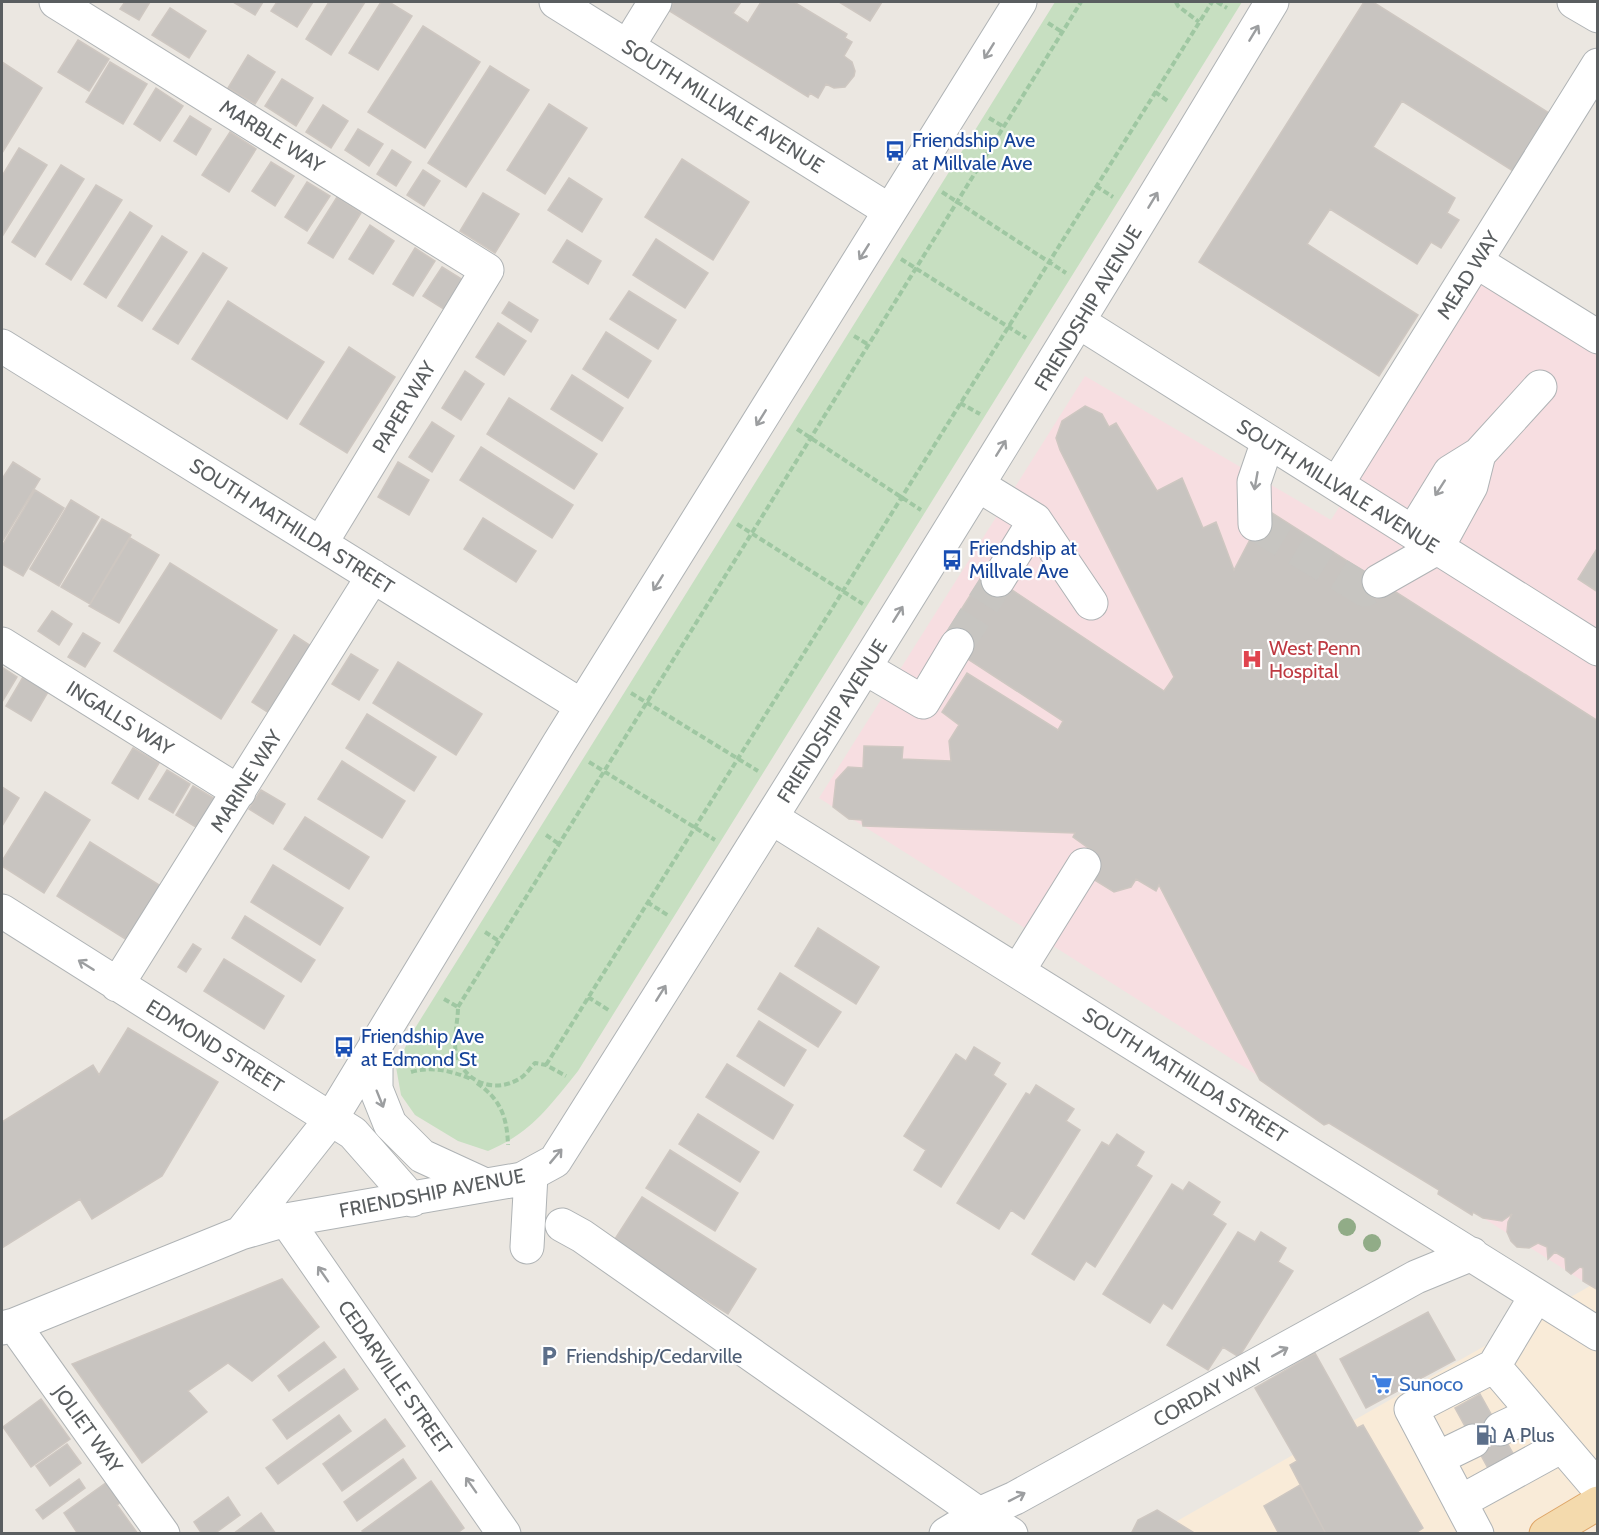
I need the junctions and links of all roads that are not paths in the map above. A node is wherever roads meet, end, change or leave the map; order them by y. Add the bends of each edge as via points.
1 (56, 2) edge
2 (556, 2) edge
3 (655, 2) edge
4 (1020, 2) edge
5 (1272, 2) edge
6 (1574, 2) edge
7 (1598, 16) edge
8 (628, 46) junction
9 (1598, 65) edge
10 (890, 211) junction
11 (1477, 262) junction
12 (487, 270) joint
13 (1079, 322) junction
14 (1598, 337) edge
15 (2, 346) edge
16 (1540, 387) dead end
17 (1268, 441) junction
18 (1337, 484) junction
19 (978, 485) junction
20 (1035, 520) junction
21 (1255, 524) dead end
22 (1425, 540) junction
23 (321, 543) junction
24 (373, 576) junction
25 (998, 580) tunnel mouth
26 (1379, 581) tunnel mouth
27 (1091, 603) dead end
28 (2, 644) edge
29 (957, 645) tunnel mouth
30 (1598, 649) edge
31 (865, 668) junction
32 (582, 706) junction
33 (239, 792) junction
34 (772, 818) junction
35 (1084, 865) dead end
36 (2, 911) edge
37 (1018, 971) junction
38 (117, 985) junction
39 (376, 1041) junction
40 (331, 1119) junction
41 (531, 1175) junction
42 (485, 1185) junction
43 (412, 1200) junction
44 (286, 1220) junction
45 (562, 1224) dead end
46 (241, 1233) junction
47 (527, 1247) dead end
48 (1472, 1254) junction
49 (1536, 1296) junction
50 (8, 1327) edge
51 (1598, 1334) edge
52 (1494, 1366) junction
53 (1534, 1413) junction
54 (1562, 1446) junction
55 (1438, 1458) junction
56 (1598, 1488) edge
57 (1460, 1502) junction
58 (1598, 1503) edge
59 (979, 1514) junction
60 (163, 1533) edge
61 (504, 1533) edge
62 (946, 1533) edge
63 (1011, 1533) edge
64 (1477, 1533) edge
65 (1545, 1533) edge

1 - 12 street, MARBLE WAY
2 - 8 street, SOUTH MILLVALE AVENUE
3 - 8 street
4 -> 10 street, FRIENDSHIP AVENUE
13 -> 5 street, FRIENDSHIP AVENUE
6 - 7 street
8 - 10 street, SOUTH MILLVALE AVENUE
9 - 11 street, MEAD WAY
10 -> 32 street, FRIENDSHIP AVENUE
11 - 14 street
11 - 18 street, MEAD WAY
12 - 23 street, PAPER WAY
13 - 17 street, SOUTH MILLVALE AVENUE
19 -> 13 street, FRIENDSHIP AVENUE
15 - 23 street, SOUTH MATHILDA STREET
16 - 22 street via 1479,454 1450,472
17 - 18 street, SOUTH MILLVALE AVENUE
17 -> 21 street via 1254,482
18 - 22 street, SOUTH MILLVALE AVENUE
19 - 20 street
31 -> 19 street, FRIENDSHIP AVENUE
20 - 25 street
20 - 27 street
22 - 26 street
22 - 30 street, SOUTH MILLVALE AVENUE
23 - 24 street, SOUTH MATHILDA STREET
24 - 32 street, SOUTH MATHILDA STREET
24 - 33 street, MARINE WAY
28 - 33 street, INGALLS WAY
29 - 31 street via 923,702
31 - 34 street, FRIENDSHIP AVENUE
32 - 39 street, FRIENDSHIP AVENUE
33 - 38 street, MARINE WAY
34 - 37 street, SOUTH MATHILDA STREET
41 -> 34 street, FRIENDSHIP AVENUE via 555,1161
35 - 37 street
38 -> 36 street, EDMOND STREET
37 - 48 street, SOUTH MATHILDA STREET
38 - 40 street, EDMOND STREET
39 - 40 street, FRIENDSHIP AVENUE
39 -> 42 street via 376,1089 390,1124 422,1156
40 - 43 street, EDMOND STREET via 353,1132
40 - 46 street, FRIENDSHIP AVENUE
41 - 42 street, FRIENDSHIP AVENUE
41 - 47 street
42 - 43 street, FRIENDSHIP AVENUE
43 - 44 street, FRIENDSHIP AVENUE
44 - 46 street, FRIENDSHIP AVENUE
61 -> 44 street, CEDARVILLE STREET
45 - 59 street
46 - 50 street, FRIENDSHIP AVENUE
48 - 49 street, SOUTH MATHILDA STREET
59 -> 48 street, CORDAY WAY via 1015,1498 1416,1277
49 - 51 street, SOUTH MATHILDA STREET
49 - 52 street
50 - 60 street, JOLIET WAY
52 - 53 street
52 - 55 street via 1411,1409
53 - 54 street
53 - 55 street
54 - 56 street
54 - 57 street
55 - 57 street
57 - 64 street
58 - 65 main road
59 - 62 street, CORDAY WAY
59 - 63 street

